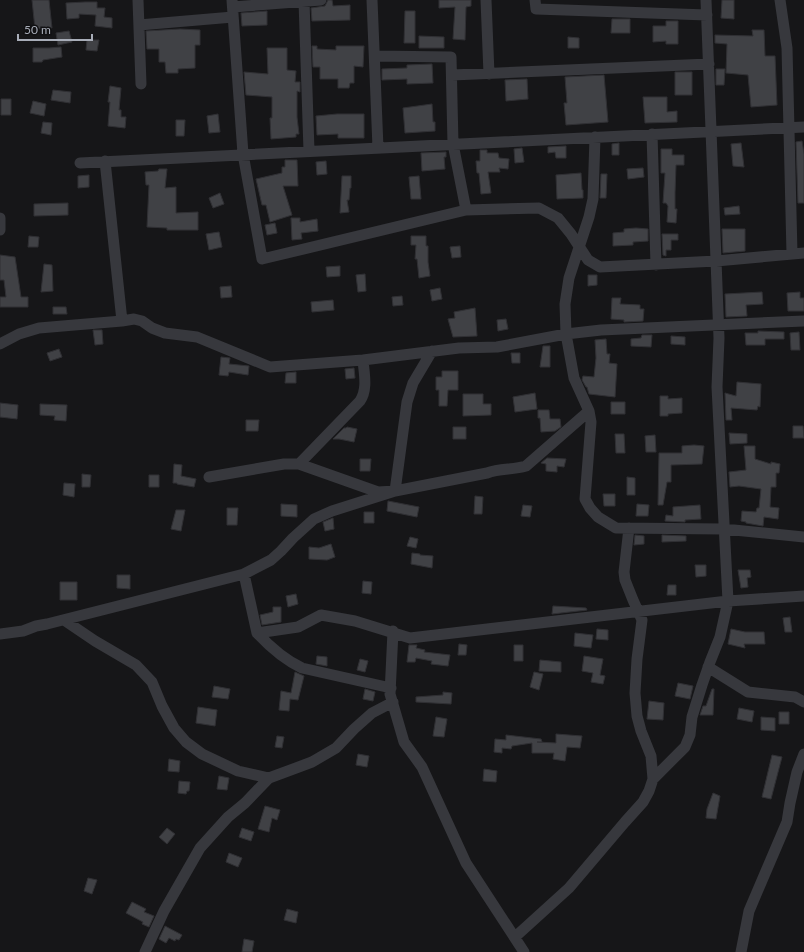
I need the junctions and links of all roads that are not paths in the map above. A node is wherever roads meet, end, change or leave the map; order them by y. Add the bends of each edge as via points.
1 (138, 0) edge
2 (321, 0) edge
3 (372, 0) edge
4 (486, 0) edge
5 (535, 0) edge
6 (706, 0) edge
7 (780, 0) edge
8 (304, 1) junction
9 (233, 8) edge
10 (707, 15) junction
11 (139, 25) junction
12 (375, 56) junction
13 (709, 64) junction
14 (489, 74) junction
15 (452, 75) junction
16 (141, 84) dead end
17 (804, 127) edge
18 (789, 128) junction
19 (711, 132) junction
20 (652, 134) junction
21 (595, 137) junction
22 (453, 144) junction
23 (378, 148) junction
24 (309, 151) junction
25 (243, 154) junction
26 (105, 161) junction
27 (80, 162) dead end
28 (466, 210) junction
29 (0, 218) edge
30 (0, 230) edge
31 (579, 247) junction
32 (804, 253) edge
33 (792, 254) junction
34 (716, 261) junction
35 (656, 265) junction
36 (122, 321) junction
37 (804, 321) edge
38 (719, 324) junction
39 (566, 334) junction
40 (0, 344) edge
41 (432, 351) junction
42 (363, 360) junction
43 (589, 411) junction
44 (299, 464) junction
45 (209, 476) dead end
46 (395, 491) junction
47 (629, 528) junction
48 (724, 529) junction
49 (804, 537) edge
50 (244, 574) junction
51 (804, 596) edge
52 (728, 601) junction
53 (639, 611) junction
54 (64, 620) junction
55 (393, 631) junction
56 (257, 633) junction
57 (0, 634) edge
58 (708, 667) junction
59 (391, 688) junction
60 (392, 702) junction
61 (804, 702) edge
62 (804, 754) edge
63 (269, 778) junction
64 (653, 779) junction
65 (514, 937) junction
66 (145, 952) edge
67 (524, 952) edge
68 (741, 952) edge

1 - 11 street
2 - 8 street
3 - 12 street
4 - 14 street
5 - 10 street via 536,9
6 - 10 street
7 - 18 street via 787,48
8 - 9 street
8 - 24 street
9 - 11 street
9 - 25 street
10 - 13 street
11 - 16 street
12 - 15 street via 451,57
12 - 23 street
13 - 14 street
13 - 19 street
14 - 15 street
15 - 22 street
17 - 18 street
18 - 19 street
18 - 33 street
19 - 20 street
19 - 34 street
20 - 21 street
20 - 35 street
21 - 22 street
21 - 31 street via 593,199
22 - 23 street
22 - 28 street
23 - 24 street
24 - 25 street
25 - 26 street
25 - 28 street via 262,259
26 - 27 street
26 - 36 street
28 - 31 street via 539,208 558,218
29 - 30 street
31 - 35 street via 588,260 600,267
31 - 39 street via 565,304
32 - 33 street
33 - 34 street
34 - 35 street
34 - 38 street
36 - 40 street via 39,328 19,334
36 - 42 street via 134,319 165,333 210,341 270,367
37 - 38 street
38 - 39 street
38 - 48 street via 717,387
39 - 41 street via 497,347
39 - 43 street via 574,378
41 - 42 street
41 - 46 street via 413,383 407,402
42 - 44 street via 364,396
43 - 46 street via 526,466 496,469
43 - 47 street via 591,422 585,499 598,518 616,528
44 - 45 street
44 - 46 street via 378,492
46 - 50 street via 314,519 271,560
47 - 48 street
47 - 53 street via 624,572
48 - 49 street
48 - 52 street
50 - 54 street
50 - 56 street
51 - 52 street
52 - 53 street
52 - 58 street via 720,638
53 - 55 street via 410,638
53 - 64 street via 642,620 635,693 637,716 651,756
54 - 57 street
54 - 63 street via 136,665 152,682 174,728 186,742 202,754 238,771
55 - 56 street via 321,615 298,627
55 - 59 street
56 - 59 street via 286,659 302,668
58 - 61 street via 748,692 795,697
58 - 64 street via 692,717 686,747
59 - 60 street
60 - 63 street via 372,713 336,748 312,762
60 - 65 street via 404,742 422,767 466,863
62 - 68 street via 797,772 787,822 750,911
63 - 66 street via 200,848 164,911
64 - 65 street via 644,802 570,888
65 - 67 street

